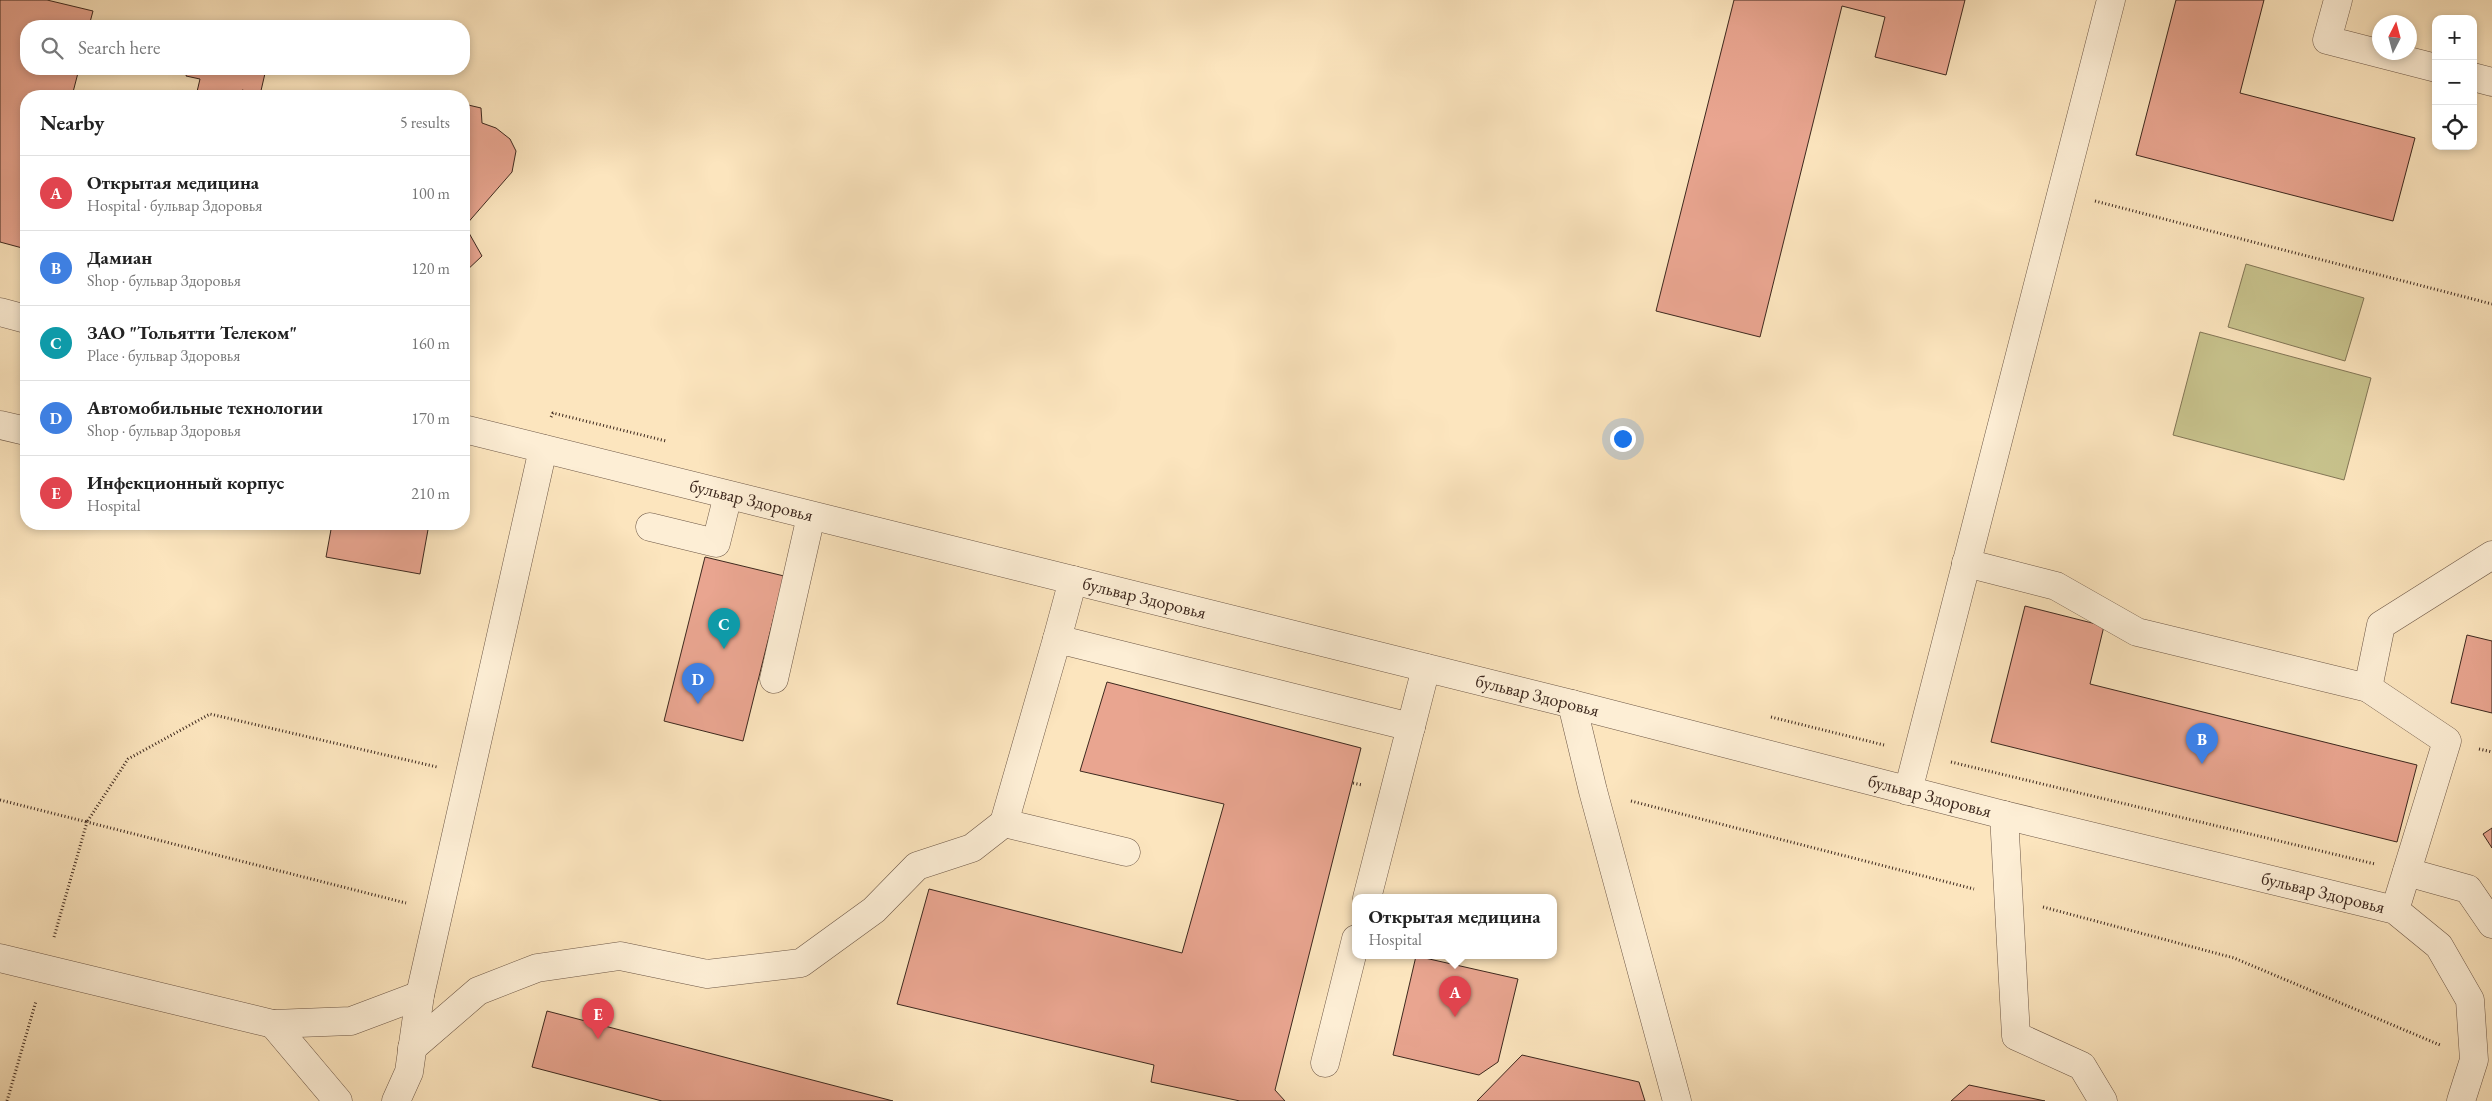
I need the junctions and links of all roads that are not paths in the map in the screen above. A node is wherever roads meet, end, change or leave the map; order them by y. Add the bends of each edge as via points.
1 (2111, 0) edge
2 (2338, 0) edge
3 (2432, 67) edge
4 (2477, 78) edge
5 (2492, 82) edge
6 (0, 312) edge
7 (20, 317) edge
8 (0, 425) edge
9 (20, 430) edge
10 (470, 431) edge
11 (543, 449) junction
12 (728, 495) junction
13 (811, 516) junction
14 (650, 526) dead end
15 (2492, 555) edge
16 (1966, 563) junction
17 (1073, 580) junction
18 (1057, 639) junction
19 (1426, 668) junction
20 (774, 679) dead end
21 (2368, 688) junction
22 (1572, 704) junction
23 (1411, 728) junction
24 (1908, 791) junction
25 (2004, 815) junction
26 (1004, 823) junction
27 (1126, 852) dead end
28 (2407, 872) junction
29 (1368, 894) edge
30 (2395, 910) junction
31 (2492, 924) edge
32 (1352, 954) edge
33 (0, 958) edge
34 (420, 995) junction
35 (2470, 1000) junction
36 (273, 1024) junction
37 (2492, 1033) edge
38 (412, 1048) junction
39 (1324, 1062) dead end
40 (338, 1101) edge
41 (396, 1101) edge
42 (1677, 1101) edge
43 (2103, 1101) edge
44 (2461, 1101) edge

1 - 16 street
2 - 3 street via 2327,40
4 - 5 street
6 - 7 street
8 - 9 street
10 - 11 street, бульвар Здоровья
11 - 12 street, бульвар Здоровья
11 - 34 street
12 - 13 street, бульвар Здоровья
12 - 14 street via 716,543
13 - 17 street, бульвар Здоровья
13 - 20 street
15 - 21 street via 2381,625
16 - 21 street via 2056,586 2137,632
16 - 24 street
17 - 18 street
17 - 19 street, бульвар Здоровья
18 - 23 street
18 - 26 street
19 - 22 street, бульвар Здоровья
19 - 23 street
21 - 28 street via 2447,741
22 - 24 street, бульвар Здоровья
22 - 42 street
23 - 29 street
24 - 25 street, бульвар Здоровья
25 - 30 street, бульвар Здоровья
25 - 43 street via 2016,1036 2082,1066
26 - 27 street
26 - 38 street via 972,848 917,866 874,910 801,964 707,974 620,956 537,968 478,991
28 - 30 street
28 - 31 street via 2468,889
30 - 35 street, бульвар Здоровья via 2439,946
32 - 39 street
33 - 36 street
34 - 36 street via 351,1021
34 - 38 street
35 - 37 street
35 - 44 street, бульвар Здоровья via 2474,1060
36 - 40 street
38 - 41 street via 409,1072

